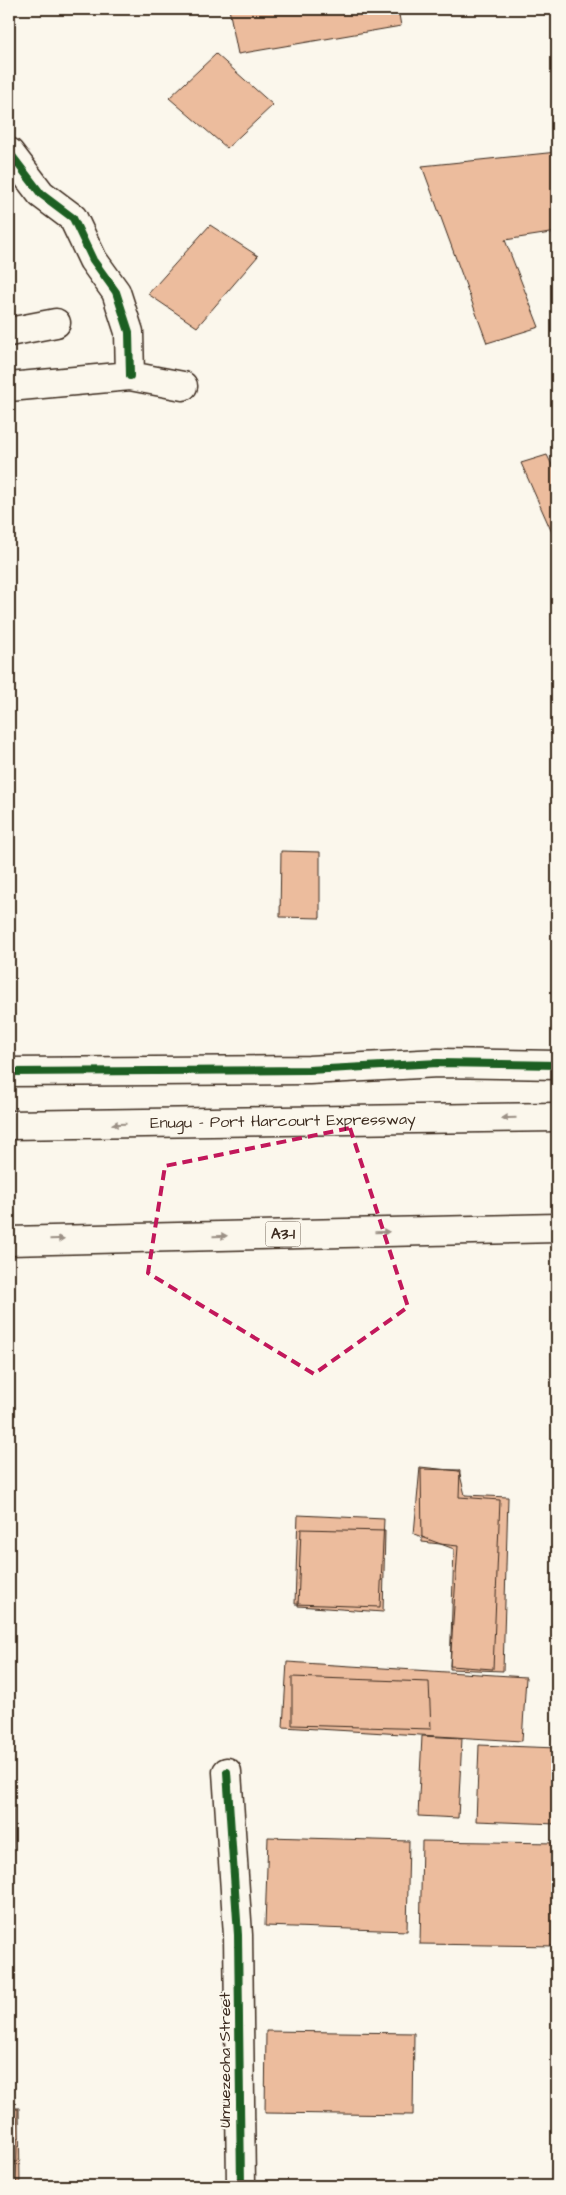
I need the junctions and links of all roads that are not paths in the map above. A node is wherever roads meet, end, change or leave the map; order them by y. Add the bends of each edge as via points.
1 (9, 152) edge
2 (56, 323) dead end
3 (9, 332) edge
4 (130, 376) junction
5 (9, 386) edge
6 (183, 386) dead end
7 (557, 1065) edge
8 (9, 1072) edge
9 (557, 1116) edge
10 (9, 1126) edge
11 (557, 1228) edge
12 (9, 1241) edge
13 (227, 1772) dead end
14 (241, 2186) edge

1 - 4 main road via 41,194 73,218 93,260 116,292 130,332
2 - 3 main road
4 - 5 main road
4 - 6 main road
7 - 8 main road via 438,1063 308,1070
9 -> 10 main road, Enugu - Port Harcourt Expressway
12 -> 11 main road, A3-1
13 - 14 main road, Umuezeoha Street via 238,1934

